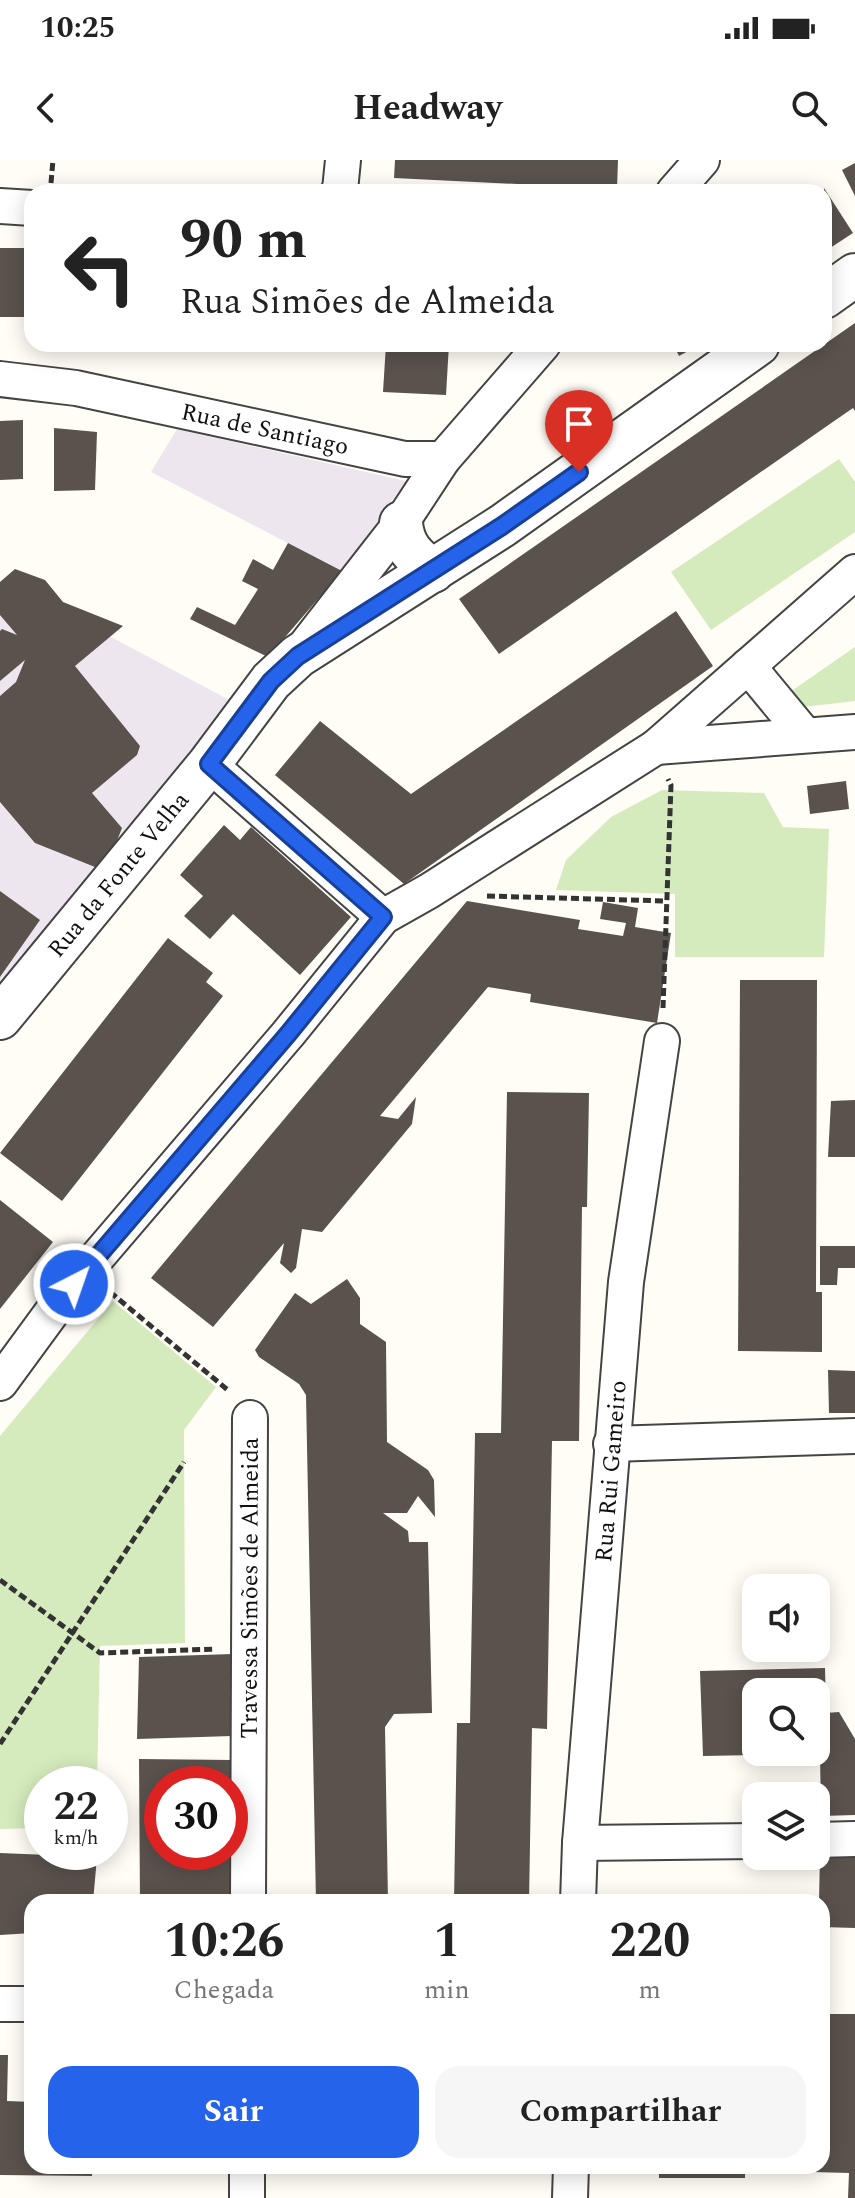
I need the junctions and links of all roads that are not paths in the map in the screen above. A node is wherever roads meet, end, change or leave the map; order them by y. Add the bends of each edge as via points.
1 (343, 160) edge
2 (702, 160) edge
3 (341, 184) edge
4 (681, 184) edge
5 (0, 206) edge
6 (24, 208) edge
7 (855, 275) edge
8 (832, 291) edge
9 (536, 352) edge
10 (747, 352) edge
11 (0, 379) edge
12 (443, 459) junction
13 (401, 523) junction
14 (433, 571) junction
15 (855, 572) edge
16 (298, 656) junction
17 (748, 666) junction
18 (855, 732) edge
19 (805, 735) junction
20 (656, 747) junction
21 (209, 764) junction
22 (383, 917) junction
23 (0, 1018) edge
24 (662, 1041) road end
25 (0, 1383) edge
26 (250, 1418) road end
27 (855, 1436) edge
28 (611, 1444) junction
29 (855, 1839) edge
30 (830, 1840) edge
31 (742, 1841) edge
32 (580, 1843) junction
33 (248, 1894) edge
34 (578, 1894) edge
35 (0, 2004) edge
36 (24, 2004) edge
37 (247, 2174) edge
38 (571, 2174) edge
39 (247, 2198) edge
40 (570, 2198) edge

1 - 3 street
2 - 4 street
5 - 6 street
7 - 8 street
9 - 12 street, Rua da Fonte Velha
10 - 14 street, Rua da Fonte Velha
11 - 12 street, Rua de Santiago via 76,388 405,459
12 - 13 street, Rua da Fonte Velha
13 - 14 street via 409,551
13 - 16 street, Rua da Fonte Velha
14 - 16 street, Rua da Fonte Velha
15 - 17 street
16 - 21 street, Rua da Fonte Velha via 271,681
17 - 19 street
17 - 20 street
18 - 19 street
19 - 20 street
20 - 22 street
21 - 22 street
21 - 23 street, Rua da Fonte Velha
22 - 25 street via 85,1271
24 - 28 street, Rua Rui Gameiro via 626,1282
26 - 33 street, Travessa Simões de Almeida
27 - 28 street
28 - 32 street, Rua Rui Gameiro
29 - 30 street
31 - 32 street
32 - 34 street, Rua Rui Gameiro
35 - 36 street
37 - 39 street
38 - 40 street

